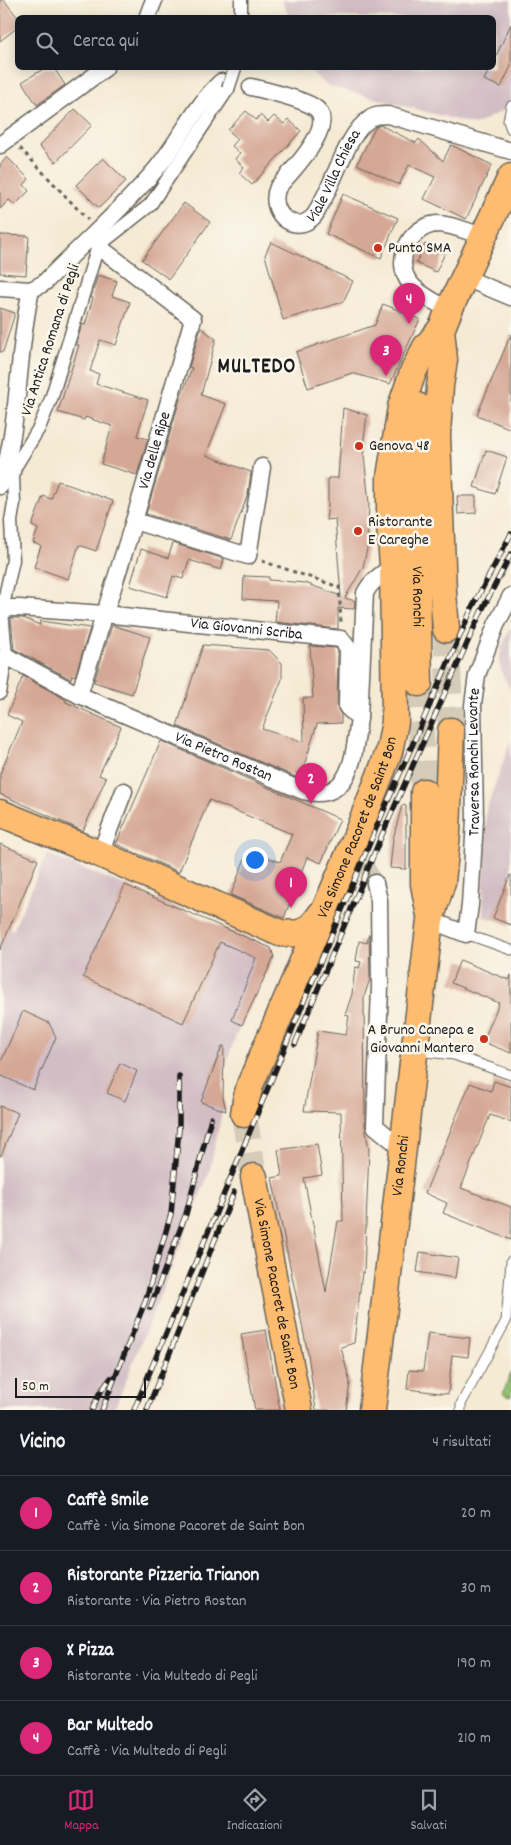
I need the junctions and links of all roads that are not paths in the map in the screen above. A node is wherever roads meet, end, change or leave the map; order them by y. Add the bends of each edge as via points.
1 (154, 0) edge
2 (241, 0) edge
3 (147, 15) edge
4 (241, 15) edge
5 (101, 70) edge
6 (234, 70) edge
7 (224, 85) junction
8 (251, 87) tunnel mouth
9 (511, 106) edge
10 (511, 129) edge
11 (5, 141) edge
12 (511, 150) edge
13 (511, 177) edge
14 (134, 194) junction
15 (150, 205) junction
16 (482, 236) junction
17 (98, 238) junction
18 (464, 277) junction
19 (0, 288) edge
20 (31, 290) junction
21 (511, 297) edge
22 (445, 319) junction
23 (262, 467) dead end
24 (0, 486) edge
25 (416, 510) junction
26 (134, 521) junction
27 (390, 525) junction
28 (393, 566) junction
29 (443, 592) junction
30 (511, 596) edge
31 (1, 611) edge
32 (104, 614) junction
33 (446, 629) tunnel mouth
34 (6, 656) junction
35 (419, 682) tunnel mouth
36 (0, 692) edge
37 (79, 695) junction
38 (359, 718) junction
39 (451, 731) tunnel mouth
40 (124, 790) dead end
41 (424, 792) tunnel mouth
42 (0, 813) edge
43 (100, 854) junction
44 (375, 883) tunnel mouth
45 (326, 908) junction
46 (430, 920) junction
47 (280, 933) junction
48 (466, 934) junction
49 (511, 950) edge
50 (290, 990) junction
51 (414, 1051) junction
52 (511, 1075) edge
53 (244, 1114) tunnel mouth
54 (403, 1149) junction
55 (254, 1176) tunnel mouth
56 (511, 1261) edge
57 (299, 1410) edge
58 (372, 1410) edge
59 (461, 1410) edge

1 - 3 street
2 - 4 street
5 - 11 street
6 - 7 street, bridge
7 - 14 street via 210,93 159,166
7 - 15 street
8 - 12 street, Viale Villa Chiesa via 312,106 321,117 316,140 275,194 280,215 292,222 300,223 313,217 358,129 371,118 388,115
9 - 10 lane via 508,121
13 - 16 main road
14 - 15 street
14 - 17 street
15 - 17 street
16 - 18 main road
16 - 22 street via 435,224 423,228 406,246 404,271 409,282
17 - 20 street
17 - 26 street, Via delle Ripe via 193,319
17 - 31 street, Via Antica Romana di Pegli via 51,399 39,428 15,467 11,521 13,560
18 - 21 street
18 - 22 main road
19 - 20 street
20 - 24 street via 13,429
22 - 25 main road, Via Ronchi via 421,383 414,416
22 - 27 main road, Via Simone Pacoret de Saint Bon via 413,372 401,407 390,477
22 - 29 main road via 437,435
23 - 26 street via 248,556
25 - 27 main road via 409,509 396,516
25 - 29 main road via 428,519 432,568
25 - 35 main road, Via Ronchi
26 - 32 street, Via delle Ripe
27 - 28 main road, Via Simone Pacoret de Saint Bon
28 - 38 street, Via Pietro Rostan via 376,578 365,593
28 - 45 main road, Via Simone Pacoret de Saint Bon via 395,722 389,752 374,794
29 - 33 main road
30 - 48 street, Traversa Ronchi Levante via 477,675 473,705 475,820
31 - 32 street, Via Giovanni Scriba via 20,608
31 - 34 street, Via Antica Romana di Pegli
32 - 37 street, Via delle Ripe
32 - 38 street, Via Giovanni Scriba via 342,639 348,648 347,707
34 - 36 street, Via Antica Romana di Pegli
34 - 37 street, Via Pietro Rostan
37 - 38 street, Via Pietro Rostan via 314,794 332,790 349,774
39 - 46 main road, Via Ronchi via 442,882
40 - 43 street
41 - 46 main road, Via Ronchi via 424,884
42 - 43 main road
43 - 47 main road
44 - 54 street via 379,900 380,987 375,1126
45 - 47 main road via 314,924 298,934
45 - 50 main road, Via Simone Pacoret de Saint Bon
46 - 48 street
46 - 51 main road, Via Ronchi
47 - 50 main road via 295,946 296,961
48 - 49 lane
50 - 53 main road, Via Simone Pacoret de Saint Bon via 250,1085
51 - 52 lane via 454,1055
51 - 54 main road, Via Ronchi
54 - 58 main road, Via Ronchi
55 - 57 main road, Via Simone Pacoret de Saint Bon
56 - 59 lane via 506,1321

